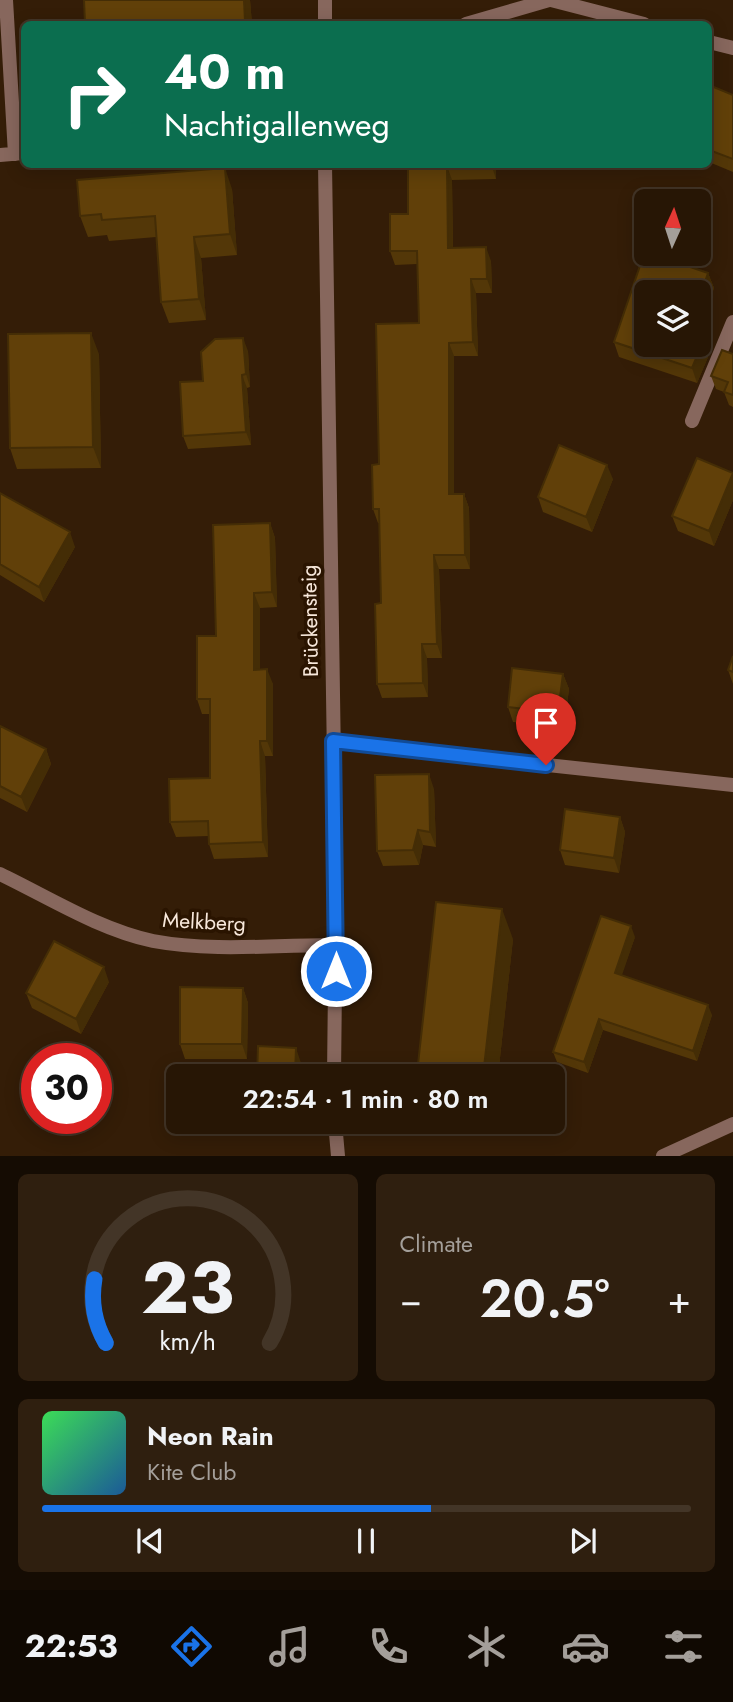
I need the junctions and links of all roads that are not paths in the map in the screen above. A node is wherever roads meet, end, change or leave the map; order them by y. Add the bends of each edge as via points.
1 (6, 0) edge
2 (325, 0) edge
3 (550, 0) edge
4 (325, 21) edge
5 (476, 21) edge
6 (632, 21) edge
7 (712, 43) edge
8 (733, 48) edge
9 (20, 154) edge
10 (0, 155) edge
11 (325, 168) edge
12 (733, 322) edge
13 (692, 421) dead end
14 (333, 741) junction
15 (733, 785) edge
16 (0, 874) edge
17 (336, 945) junction
18 (334, 1064) edge
19 (733, 1124) edge
20 (336, 1134) edge
21 (338, 1156) edge
22 (663, 1156) edge

1 - 9 street
2 - 4 street
3 - 5 street
3 - 6 street
7 - 8 street
9 - 10 street
11 - 14 street, Brückensteig
12 - 13 street
14 - 15 street
14 - 17 street, Brückensteig
16 - 17 street, Melkberg via 108,926 151,940 188,945
17 - 18 street, Brückensteig
19 - 22 street
20 - 21 street

